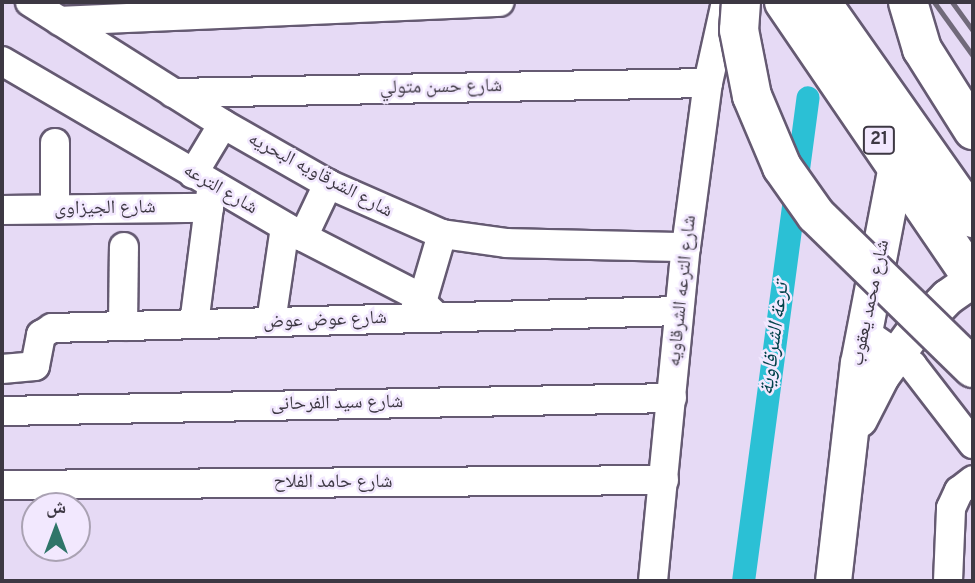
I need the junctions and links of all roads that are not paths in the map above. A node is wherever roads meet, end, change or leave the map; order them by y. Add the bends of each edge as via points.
1 (30, 2) edge
2 (500, 2) edge
3 (726, 2) edge
4 (740, 2) edge
5 (784, 2) edge
6 (821, 2) edge
7 (908, 2) edge
8 (76, 14) edge
9 (2, 61) edge
10 (708, 83) junction
11 (173, 93) junction
12 (223, 124) junction
13 (973, 130) edge
14 (55, 143) dead end
15 (896, 165) junction
16 (328, 184) junction
17 (205, 189) junction
18 (55, 209) junction
19 (2, 210) edge
20 (973, 218) edge
21 (294, 232) junction
22 (442, 234) junction
23 (124, 247) dead end
24 (686, 247) junction
25 (973, 279) edge
26 (429, 309) junction
27 (679, 311) junction
28 (271, 322) junction
29 (194, 324) junction
30 (123, 326) junction
31 (863, 331) junction
32 (897, 351) junction
33 (973, 368) edge
34 (2, 369) edge
35 (672, 398) junction
36 (2, 411) edge
37 (849, 442) junction
38 (973, 444) edge
39 (664, 480) junction
40 (973, 480) edge
41 (2, 485) edge
42 (653, 581) edge
43 (833, 581) edge
44 (948, 581) edge

1 - 8 street, شارع الشرقاويه البحريه
2 - 8 street
3 - 10 street, شارع الترعه الشرقاويه
4 - 33 highway, bridge via 739,30 752,96 782,167 816,215
5 - 15 highway, 21
6 - 20 highway, 21
7 - 13 highway via 922,49
8 - 11 street, شارع الشرقاويه البحريه
9 - 17 street, شارع الترعه
10 - 11 street, شارع حسن متولي
10 - 24 street, شارع الترعه الشرقاويه
11 - 12 street, شارع الشرقاويه البحريه
12 - 16 street, شارع الشرقاويه البحريه
12 - 17 street
14 - 18 street
15 - 25 highway, 21
15 - 31 main road, شارع محمد يعقوب via 886,237
16 - 21 street
16 - 22 street, شارع الشرقاويه البحريه
17 - 18 street, شارع الجيزاوى
17 - 21 street, شارع الترعه
17 - 29 street
18 - 19 street, شارع الجيزاوى
21 - 26 street, شارع الترعه
21 - 28 street
22 - 24 street, شارع الشرقاويه البحريه via 507,243
22 - 26 street
23 - 30 street
24 - 27 street, شارع الترعه الشرقاويه
25 - 32 main road, شارع محمد يعقوب via 929,314
26 - 27 street, شارع عوض عوض
26 - 28 street, شارع عوض عوض
27 - 35 street, شارع الترعه الشرقاويه
28 - 29 street, شارع عوض عوض
29 - 30 street, شارع عوض عوض
30 - 34 street, شارع عوض عوض via 44,330 35,366
31 - 32 street
31 - 37 main road, شارع محمد يعقوب
32 - 37 main road, شارع محمد يعقوب
32 - 38 street
35 - 36 street, شارع سيد الفرحانى
35 - 39 street, شارع الترعه الشرقاويه
37 - 43 main road, شارع محمد يعقوب
39 - 41 street, شارع حامد الفلاح
39 - 42 street, شارع الترعه الشرقاويه
40 - 44 street via 959,491 951,508

